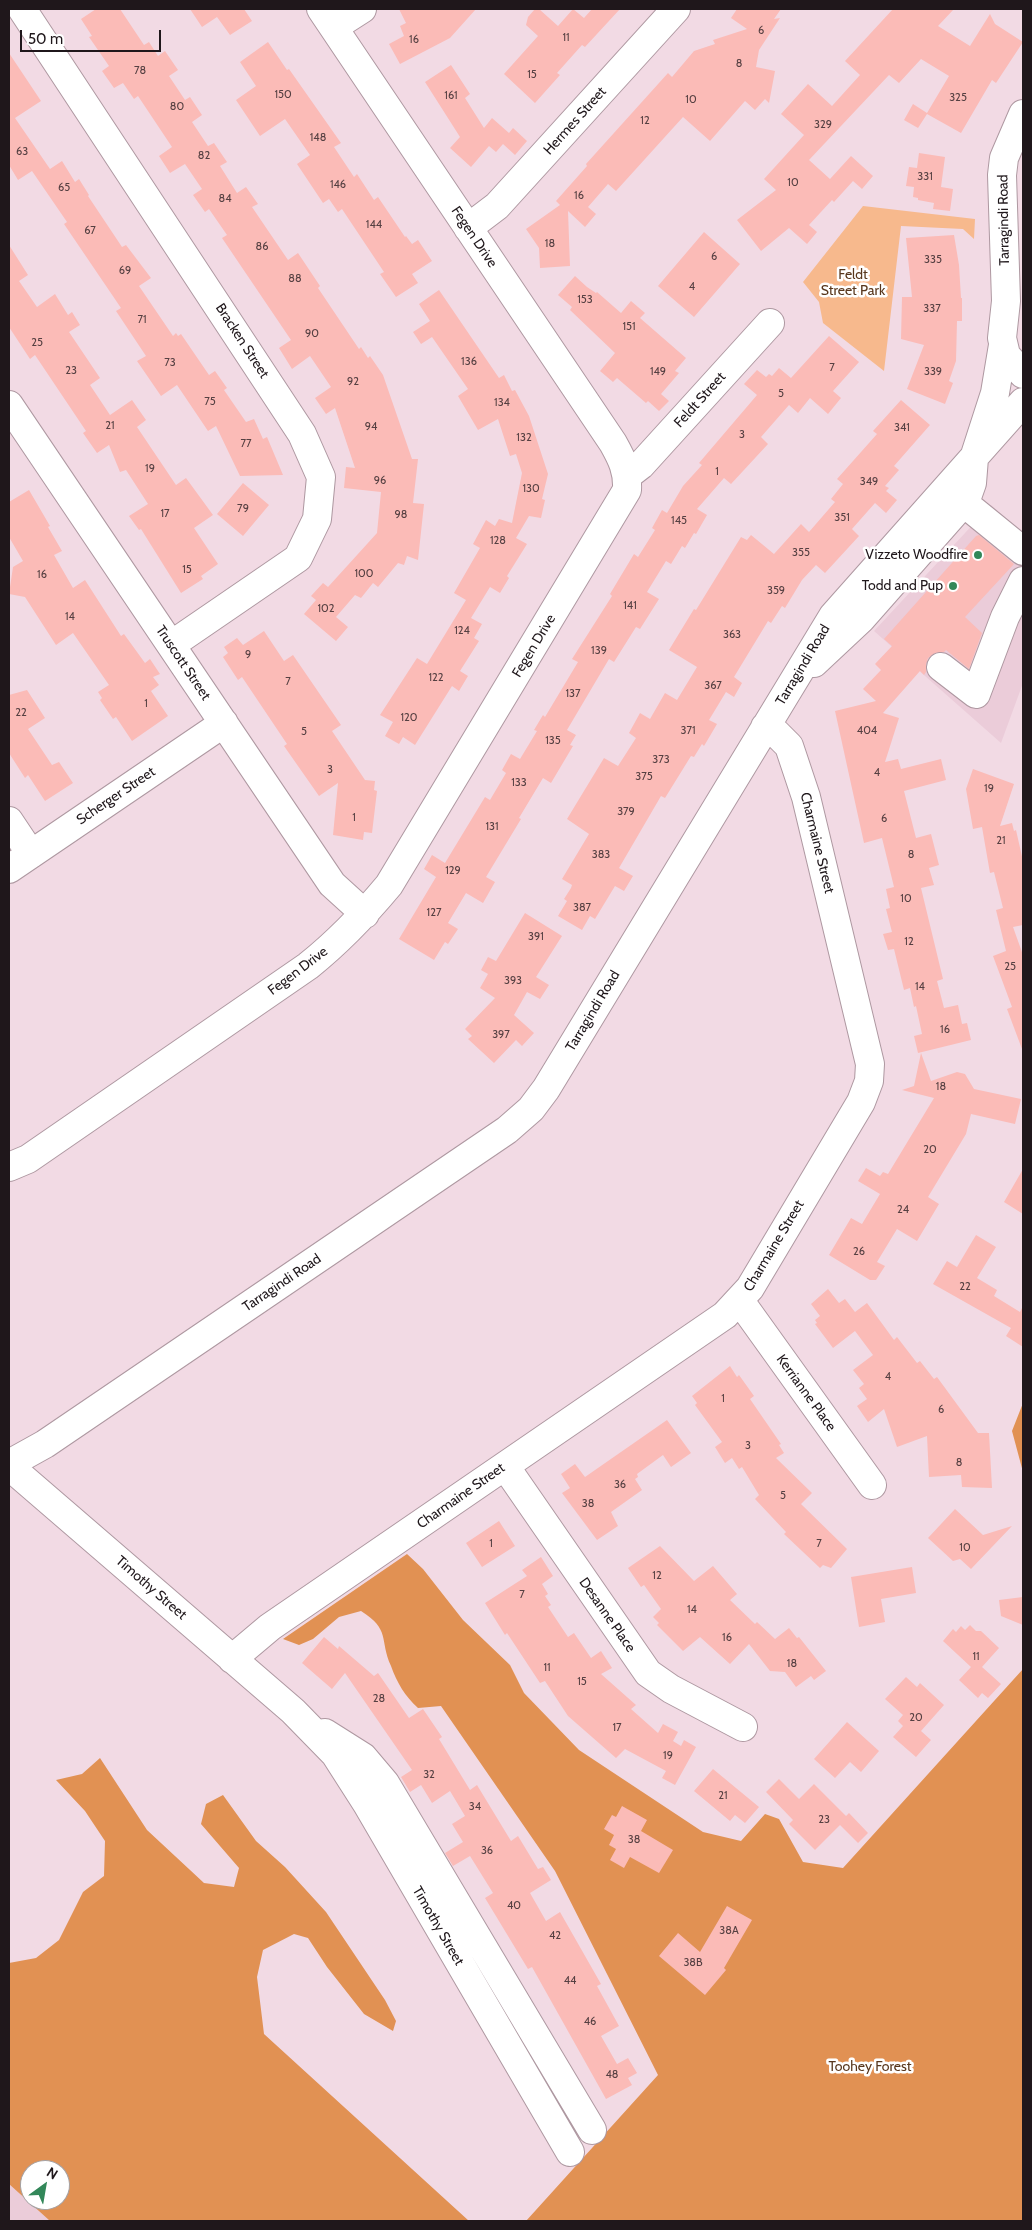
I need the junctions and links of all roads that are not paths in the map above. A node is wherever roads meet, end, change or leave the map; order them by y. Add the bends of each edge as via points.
1 (362, 9) edge
2 (676, 9) edge
3 (28, 11) edge
4 (328, 18) edge
5 (1023, 114) edge
6 (468, 228) junction
7 (770, 323) dead end
8 (1013, 343) edge
9 (1023, 374) edge
10 (1023, 402) edge
11 (9, 405) edge
12 (974, 458) junction
13 (628, 475) junction
14 (964, 503) junction
15 (1023, 552) edge
16 (1023, 581) edge
17 (171, 645) junction
18 (940, 667) dead end
19 (795, 678) junction
20 (224, 723) junction
21 (765, 727) junction
22 (9, 821) edge
23 (31, 854) junction
24 (9, 869) edge
25 (365, 914) junction
26 (9, 1167) edge
27 (740, 1301) junction
28 (9, 1465) edge
29 (505, 1466) junction
30 (872, 1484) dead end
31 (232, 1658) junction
32 (293, 1711) junction
33 (743, 1727) dead end
34 (592, 2130) dead end
35 (570, 2152) dead end

1 - 4 street
2 - 6 street, Hermes Street via 498,206
3 - 17 street, Bracken Street via 302,434 321,476 317,519 298,558
4 - 6 street, Fegen Drive
5 - 8 street, Tarragindi Road via 1004,158 1002,176 1006,301
6 - 13 street, Fegen Drive via 613,443
7 - 13 street, Feldt Street via 641,465
8 - 9 street via 1006,355
8 - 12 street, Tarragindi Road
10 - 12 street, Tarragindi Road
11 - 17 street, Truscott Street
12 - 14 street via 971,488
12 - 19 street, Tarragindi Road via 844,602
13 - 25 street, Fegen Drive via 627,490 621,503 389,885
14 - 15 street
14 - 19 street via 861,619
16 - 18 street via 976,694
17 - 20 street, Truscott Street
19 - 21 street, Tarragindi Road
20 - 23 street, Scherger Street
20 - 25 street, Truscott Street via 332,884
21 - 27 street, Charmaine Street via 789,746 806,797 870,1064 869,1081 861,1102
21 - 28 street, Tarragindi Road via 546,1089 521,1119 45,1444
22 - 23 street
23 - 24 street, Scherger Street
25 - 26 street, Fegen Drive via 308,966 28,1159
27 - 29 street, Charmaine Street via 709,1327
27 - 30 street, Kerrianne Place
28 - 31 street, Timothy Street
29 - 31 street, Charmaine Street via 270,1627
29 - 33 street, Desanne Place via 648,1673 670,1689
31 - 32 street, Timothy Street
32 - 34 street, Timothy Street via 354,1750 378,1773
32 - 35 street, Timothy Street via 335,1754 351,1779

